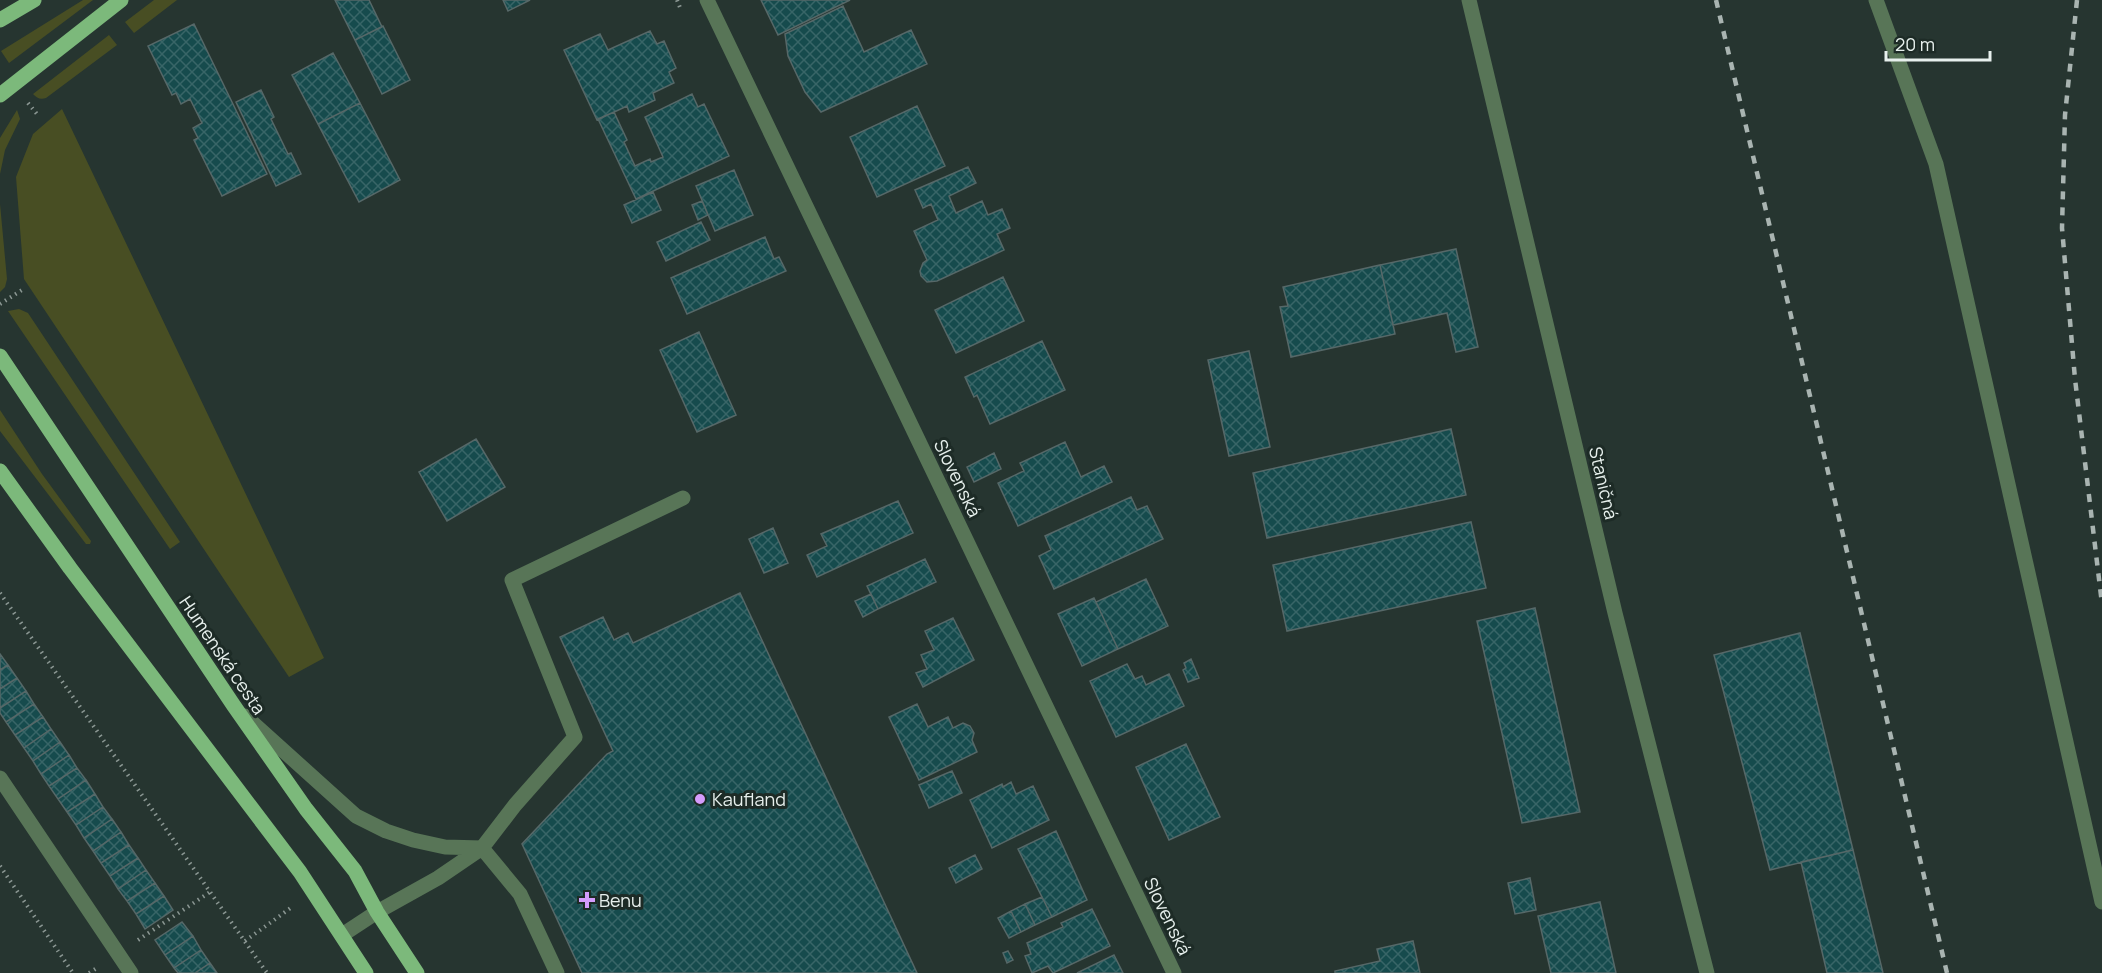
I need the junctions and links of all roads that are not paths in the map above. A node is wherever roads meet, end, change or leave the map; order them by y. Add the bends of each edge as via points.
1 (34, 0) edge
2 (121, 0) edge
3 (707, 0) edge
4 (1469, 0) edge
5 (1876, 0) edge
6 (0, 20) edge
7 (0, 95) edge
8 (0, 356) edge
9 (0, 471) edge
10 (683, 498) dead end
11 (234, 706) junction
12 (0, 778) edge
13 (482, 848) junction
14 (2102, 902) edge
15 (377, 912) junction
16 (342, 935) junction
17 (131, 973) edge
18 (366, 973) edge
19 (417, 973) edge
20 (557, 973) edge
21 (1174, 973) edge
22 (1707, 973) edge

1 - 6 main road
2 - 7 main road
3 - 21 street, Slovenská
4 - 22 street, Staničná via 1615,613
5 - 14 street via 1936,164
8 - 11 main road, Humenská cesta
9 - 16 main road via 300,872
10 - 13 street via 512,580 575,737
11 - 13 street via 356,816 412,840 445,847
11 - 15 main road, Humenská cesta via 355,871
12 - 17 street
13 - 15 street
13 - 20 street via 520,894
15 - 16 street
15 - 19 main road, Humenská cesta
16 - 18 main road

